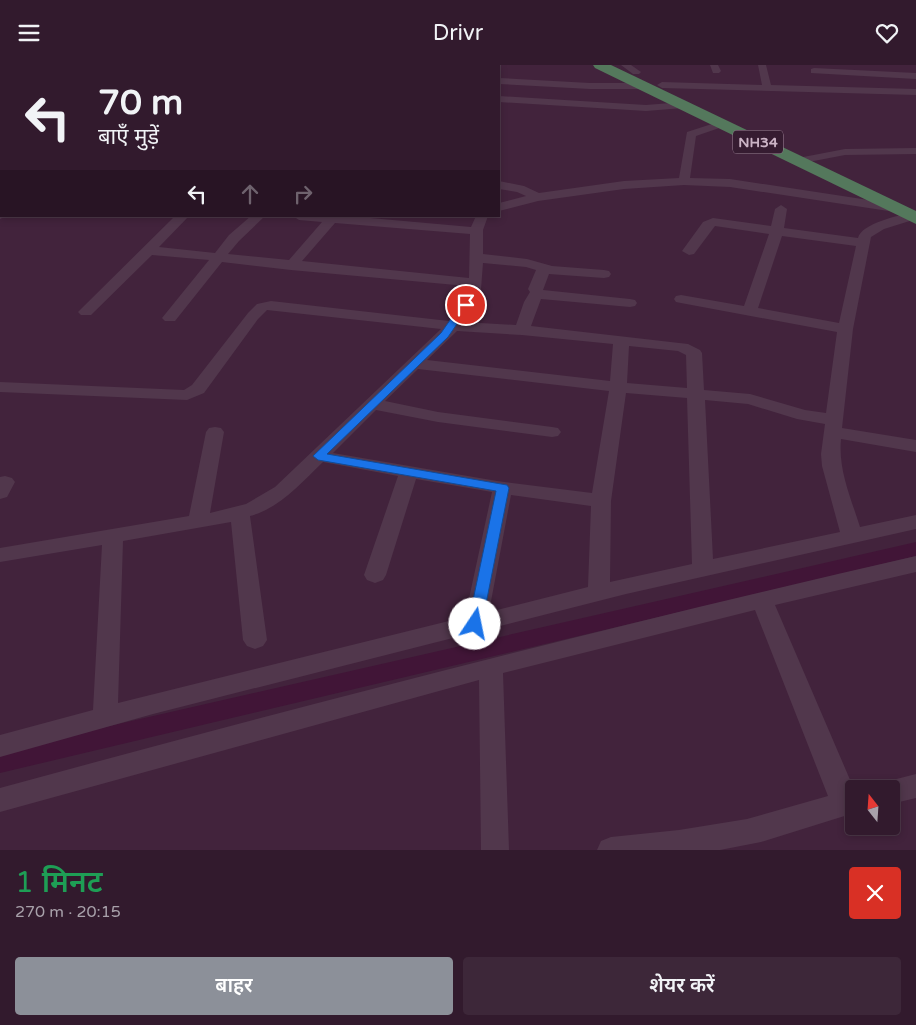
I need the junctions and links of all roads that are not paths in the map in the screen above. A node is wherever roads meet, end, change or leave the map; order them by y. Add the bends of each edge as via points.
1 (600, 65) edge
2 (620, 65) edge
3 (762, 65) edge
4 (813, 68) edge
5 (635, 74) edge
6 (885, 75) junction
7 (916, 76) edge
8 (500, 81) edge
9 (662, 85) junction
10 (767, 87) junction
11 (820, 89) junction
12 (895, 91) junction
13 (916, 92) edge
14 (500, 99) edge
15 (683, 105) junction
16 (721, 124) junction
17 (916, 151) edge
18 (816, 157) junction
19 (798, 161) junction
20 (684, 181) junction
21 (500, 185) edge
22 (537, 197) junction
23 (500, 207) edge
24 (896, 208) junction
25 (781, 209) dead end
26 (915, 213) edge
27 (182, 217) edge
28 (258, 217) edge
29 (310, 217) edge
30 (331, 219) junction
31 (480, 223) edge
32 (777, 231) junction
33 (862, 243) junction
34 (147, 250) junction
35 (689, 251) dead end
36 (217, 258) junction
37 (477, 259) junction
38 (291, 266) junction
39 (544, 269) junction
40 (604, 274) dead end
41 (475, 283) junction
42 (537, 293) junction
43 (682, 299) dead end
44 (630, 303) dead end
45 (86, 312) dead end
46 (749, 312) junction
47 (170, 318) dead end
48 (453, 326) junction
49 (845, 329) junction
50 (522, 330) junction
51 (621, 340) junction
52 (415, 364) junction
53 (0, 387) edge
54 (618, 387) junction
55 (695, 393) junction
56 (373, 404) junction
57 (834, 426) junction
58 (215, 432) dead end
59 (552, 432) dead end
60 (916, 446) edge
61 (318, 456) junction
62 (409, 472) junction
63 (503, 488) junction
64 (601, 501) junction
65 (240, 514) junction
66 (916, 521) edge
67 (198, 522) junction
68 (113, 536) junction
69 (852, 536) junction
70 (0, 555) edge
71 (916, 564) edge
72 (703, 569) junction
73 (374, 575) dead end
74 (599, 593) junction
75 (762, 599) junction
76 (475, 624) junction
77 (255, 640) dead end
78 (490, 667) junction
79 (105, 717) junction
80 (0, 746) edge
81 (916, 786) edge
82 (900, 790) edge
83 (845, 793) edge
84 (0, 800) edge
85 (845, 803) edge
86 (495, 850) edge
87 (611, 850) edge

1 - 5 highway, NH34
2 - 5 highway, NH34
3 - 10 street
4 - 6 street
4 - 11 street
5 - 8 street via 590,86
5 - 9 highway, NH34
5 - 15 highway, NH34
6 - 7 street
6 - 12 street
9 - 10 street
9 - 18 highway, NH34
10 - 11 street
11 - 12 street
12 - 13 street
14 - 15 street via 646,108
15 - 16 highway, NH34
16 - 19 highway, NH34
16 - 20 street via 691,134
17 - 18 street via 864,151
18 - 19 street
18 - 26 highway, NH34
19 - 24 highway, NH34
20 - 22 street via 624,185
20 - 24 street via 730,183
21 - 22 street
22 - 23 street
24 - 26 highway, NH34
25 - 32 street
26 - 33 street via 870,230
27 - 34 street
28 - 36 street
29 - 30 street
30 - 31 street
30 - 38 street
31 - 37 street
32 - 33 street
32 - 35 street via 713,223
32 - 46 street
33 - 49 street
34 - 36 street
34 - 45 street
36 - 38 street
36 - 47 street
37 - 39 street via 526,263
37 - 41 street
38 - 41 street
39 - 40 street
39 - 42 street via 535,289
41 - 48 street
42 - 44 street
42 - 50 street
43 - 46 street
46 - 49 street
48 - 50 street
48 - 52 street
48 - 53 street via 271,305 262,307 252,316 198,389 187,395
49 - 57 street
50 - 51 street
51 - 54 street
51 - 55 street via 690,349 694,353
52 - 54 street
52 - 56 street
54 - 55 street
54 - 64 street
55 - 57 street via 750,399
55 - 72 street
56 - 59 street via 438,417
56 - 61 street
57 - 60 street
57 - 69 street via 831,466
58 - 67 street
61 - 62 street
61 - 65 street via 270,500
62 - 63 street
62 - 73 street
63 - 64 street
63 - 76 street
64 - 74 street
65 - 67 street
65 - 77 street
66 - 69 street
67 - 68 street
68 - 70 street
68 - 79 street
69 - 72 street
71 - 75 street
72 - 74 street
74 - 76 street
75 - 78 street
75 - 83 street
76 - 79 street
78 - 84 street
78 - 86 street
79 - 80 street
81 - 82 street
85 - 87 street via 748,832

